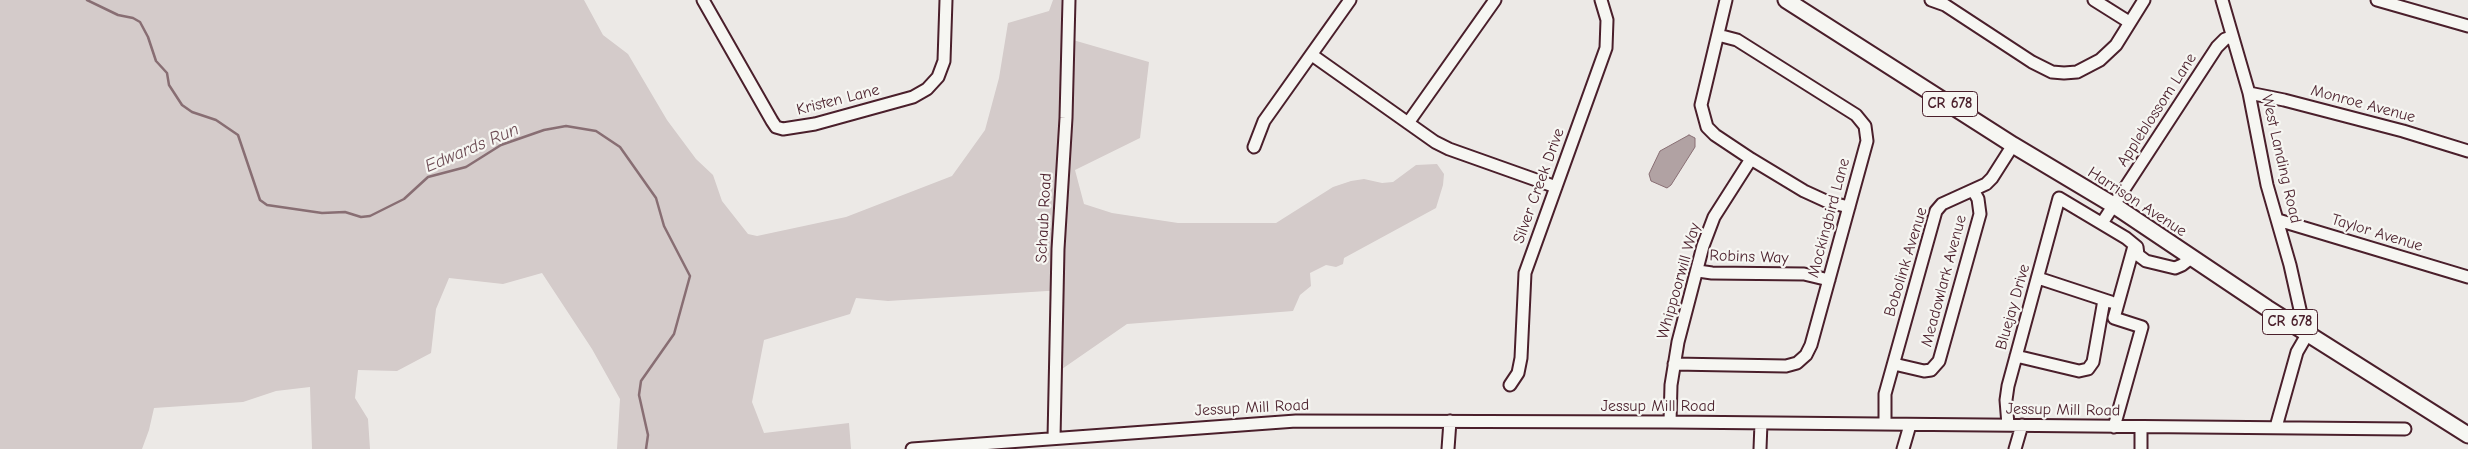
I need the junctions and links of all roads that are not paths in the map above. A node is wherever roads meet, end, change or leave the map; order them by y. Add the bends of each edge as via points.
1 (702, 0) edge
2 (946, 0) edge
3 (1069, 0) edge
4 (1350, 0) edge
5 (1495, 0) edge
6 (1601, 0) edge
7 (1726, 0) edge
8 (1786, 0) edge
9 (1931, 0) edge
10 (2094, 0) edge
11 (2144, 0) edge
12 (2222, 0) edge
13 (2377, 0) edge
14 (2130, 22) junction
15 (2468, 26) edge
16 (1718, 35) junction
17 (2231, 37) junction
18 (1312, 55) junction
19 (2249, 93) junction
20 (1408, 123) junction
21 (2013, 145) junction
22 (1254, 147) dead end
23 (2468, 151) edge
24 (1751, 159) junction
25 (1556, 187) junction
26 (1973, 190) junction
27 (2115, 206) junction
28 (1849, 207) junction
29 (2278, 220) junction
30 (2102, 223) junction
31 (2134, 246) junction
32 (2191, 258) junction
33 (1698, 270) junction
34 (2468, 277) edge
35 (2038, 278) junction
36 (1830, 280) junction
37 (2104, 300) junction
38 (2118, 304) junction
39 (2101, 315) junction
40 (2114, 318) junction
41 (2302, 329) junction
42 (2016, 356) junction
43 (1674, 364) junction
44 (1894, 364) junction
45 (1510, 385) dead end
46 (1450, 420) junction
47 (1670, 422) junction
48 (1760, 423) junction
49 (1885, 424) junction
50 (1910, 424) junction
51 (2008, 425) junction
52 (2022, 425) junction
53 (2114, 426) junction
54 (2141, 427) junction
55 (2276, 427) junction
56 (2405, 429) dead end
57 (2468, 435) edge
58 (1054, 438) junction
59 (912, 449) edge
60 (1448, 449) edge
61 (1760, 449) edge
62 (1903, 449) edge
63 (2015, 449) edge
64 (2141, 449) edge

1 - 2 street, Kristen Lane via 772,121 783,129 810,125 913,97 928,89 944,61
3 - 58 street, Schaub Road
4 - 18 street
5 - 20 street
6 - 25 street, Silver Creek Drive via 1607,20 1606,48
7 - 16 street
8 - 21 main road, Harrison Avenue / CR 678
9 - 14 street via 1945,5 2052,72 2077,72 2088,68 2116,45
10 - 14 street
11 - 14 street
12 - 17 street, West Landing Road
13 - 15 street
16 - 24 street via 1702,113 1712,132
16 - 28 street, Mockingbird Lane via 1737,40 1856,115 1862,122 1867,141
17 - 19 street, West Landing Road
17 - 27 street, Appleblossom Lane via 2218,47
18 - 20 street
18 - 22 street via 1264,121
19 - 23 street, Monroe Avenue via 2366,121
19 - 29 street, West Landing Road via 2260,155
20 - 25 street via 1449,149
21 - 26 street, Bobolink Avenue via 1997,173 1986,184
21 - 27 main road, Harrison Avenue / CR 678
24 - 28 street via 1817,198
24 - 33 street, Whippoorwill Way via 1714,217
25 - 45 street, Silver Creek Drive via 1525,273 1521,358 1518,373
26 - 44 street, Bobolink Avenue via 1942,204 1936,211
26 - 44 street, Meadowlark Avenue via 1978,199 1979,220 1939,361 1931,370 1924,371
27 - 30 street, Appleblossom Lane
27 - 32 main road, Harrison Avenue / CR 678
28 - 36 street, Mockingbird Lane
29 - 34 street, Taylor Avenue
29 - 41 street, West Landing Road
30 - 31 street
30 - 35 street, Bluejay Drive via 2059,198
31 - 32 street via 2146,261 2167,268 2182,265
31 - 38 street
32 - 41 main road, Harrison Avenue / CR 678
33 - 36 street, Robins Way via 1712,274 1804,274
33 - 43 street, Whippoorwill Way
35 - 37 street
35 - 42 street, Bluejay Drive
36 - 43 street, Mockingbird Lane via 1810,349 1797,363 1780,367
37 - 38 street
37 - 39 street
38 - 40 street
39 - 40 street
39 - 42 street via 2093,362 2084,371
40 - 53 street via 2142,326
41 - 55 street
41 - 57 main road, Harrison Avenue / CR 678
42 - 51 street, Bluejay Drive via 2006,395
43 - 47 street, Whippoorwill Way
44 - 49 street, Bobolink Avenue via 1885,394
46 - 47 street, Jessup Mill Road
46 - 58 street, Jessup Mill Road via 1296,421
46 - 60 street
47 - 48 street, Jessup Mill Road
48 - 49 street, Jessup Mill Road
48 - 61 street
49 - 50 street, Jessup Mill Road
50 - 51 street, Jessup Mill Road
50 - 62 street
51 - 52 street, Jessup Mill Road
52 - 53 street, Jessup Mill Road
52 - 63 street
53 - 54 street, Jessup Mill Road
54 - 55 street, Jessup Mill Road
54 - 64 street
55 - 56 street, Jessup Mill Road
58 - 59 street, Jessup Mill Road

